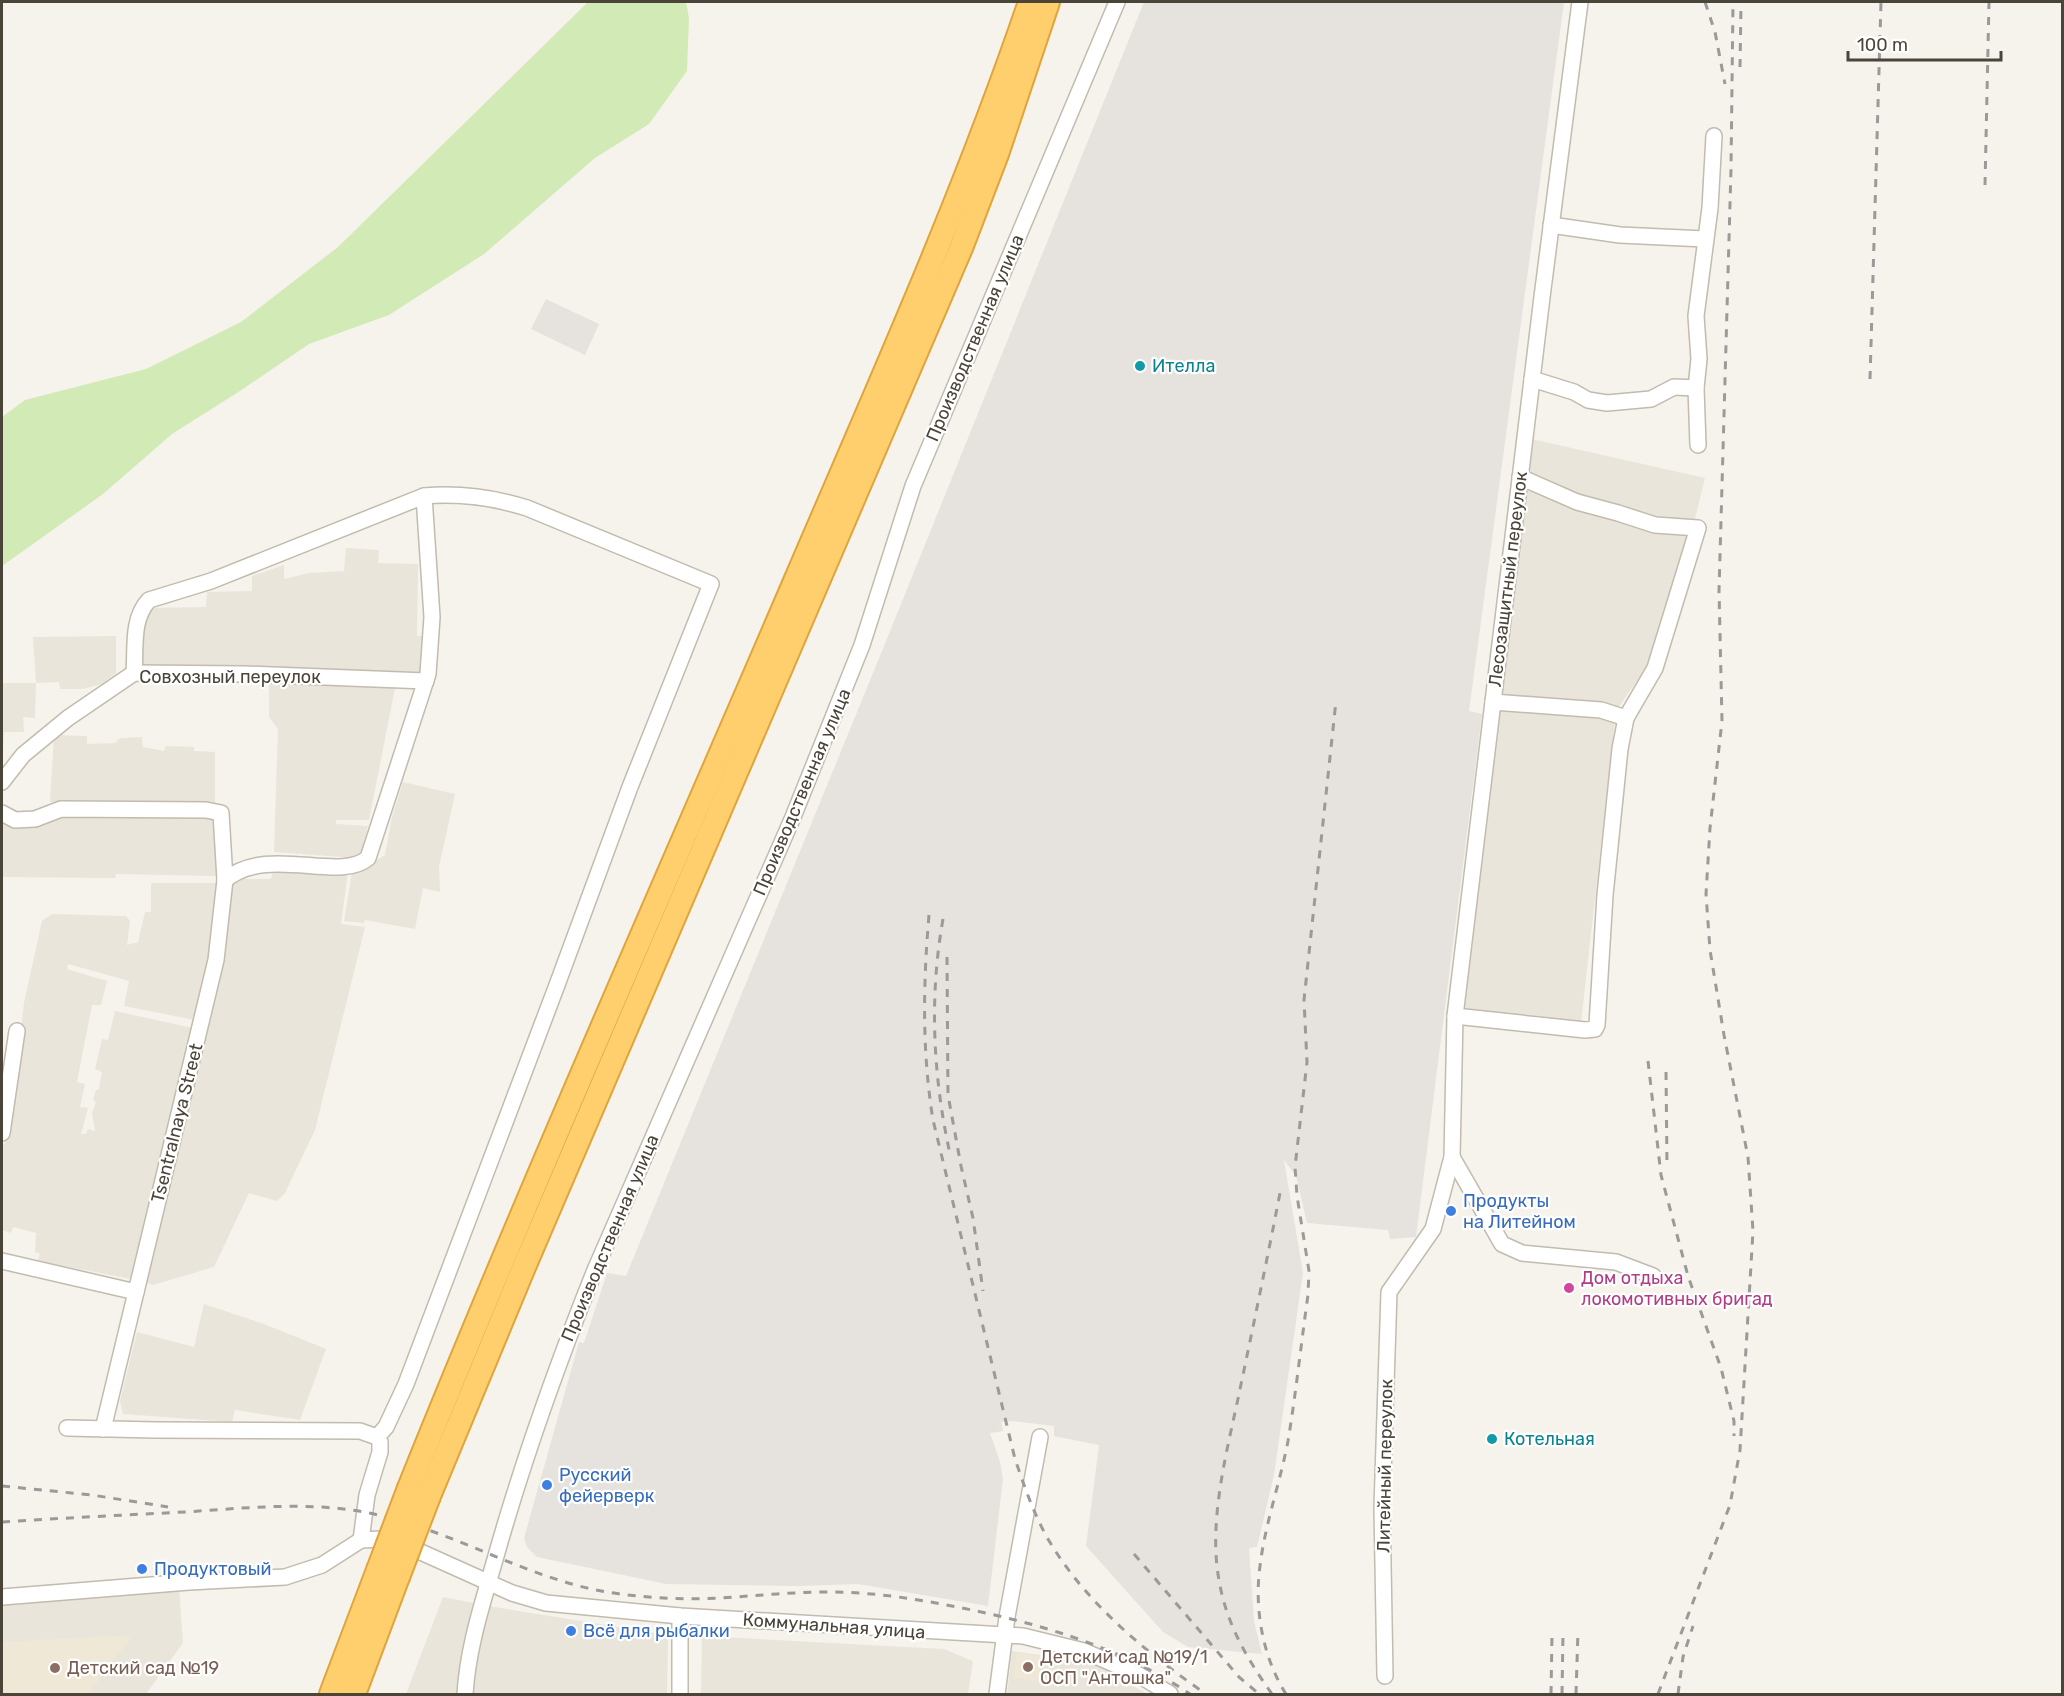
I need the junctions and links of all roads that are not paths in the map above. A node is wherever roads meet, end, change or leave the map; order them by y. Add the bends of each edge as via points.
1 (1030, 2) edge
2 (1048, 2) edge
3 (1117, 2) edge
4 (1580, 2) edge
5 (1714, 136) dead end
6 (1551, 225) junction
7 (1705, 239) junction
8 (1532, 378) junction
9 (1696, 388) junction
10 (1698, 445) dead end
11 (1521, 477) junction
12 (424, 496) junction
13 (134, 674) junction
14 (426, 681) junction
15 (1493, 702) junction
16 (1626, 718) junction
17 (2, 782) edge
18 (2, 813) edge
19 (225, 880) junction
20 (1455, 1016) junction
21 (17, 1031) dead end
22 (2, 1133) edge
23 (1452, 1157) junction
24 (2, 1261) edge
25 (1411, 1262) joint
26 (1653, 1276) dead end
27 (136, 1292) junction
28 (67, 1428) dead end
29 (104, 1429) junction
30 (377, 1437) junction
31 (1040, 1437) dead end
32 (419, 1492) junction
33 (361, 1540) junction
34 (388, 1573) junction
35 (489, 1582) junction
36 (2, 1597) edge
37 (680, 1616) junction
38 (1005, 1636) junction
39 (1385, 1676) dead end
40 (331, 1695) edge
41 (354, 1695) edge
42 (465, 1695) edge
43 (680, 1695) edge
44 (998, 1695) edge
45 (1170, 1695) edge

1 - 32 highway via 941,240 508,1247
2 - 32 highway via 961,248 524,1267
3 - 35 street, Производственная улица via 913,486 862,645 793,818 565,1345 532,1436
4 - 6 street, Лесозащитный переулок
5 - 7 street
6 - 7 street via 1620,235
6 - 8 street, Лесозащитный переулок
7 - 9 street via 1696,316
8 - 9 street via 1607,404 1651,399 1674,387
8 - 11 street, Лесозащитный переулок
9 - 10 street
11 - 15 street, Лесозащитный переулок
11 - 16 street via 1576,502 1655,525 1698,528 1655,668
12 - 13 street via 211,581 149,600 137,622
12 - 14 street via 432,616
12 - 30 street via 500,499 711,584 630,787 406,1384 386,1427
13 - 14 street, Совхозный переулок
13 - 17 street, Совхозный переулок via 41,740
14 - 19 street via 368,858 361,864 344,867 253,866 237,870
15 - 16 street via 1601,710
15 - 20 street, Лесозащитный переулок
16 - 20 street via 1606,884 1595,1029
18 - 19 street, Tsentralnaya Street via 15,820 35,819 61,809 221,813
19 - 27 street, Tsentralnaya Street via 216,960
20 - 23 street, Лесозащитный переулок
21 - 22 street
23 - 25 street, Лесозащитный переулок via 1433,1229
23 - 26 street via 1502,1244 1521,1253 1616,1262
24 - 27 street
25 - 39 street, Литейный переулок via 1389,1293 1382,1507
27 - 29 street, Tsentralnaya Street
28 - 29 street
29 - 30 street via 360,1431
30 - 33 street via 380,1452 367,1495
31 - 38 street
32 - 34 highway, bridge
33 - 35 street, Коммунальная улица via 382,1539
33 - 36 street via 322,1565 285,1577
34 - 40 highway
34 - 41 highway
35 - 37 street, Коммунальная улица via 546,1603
35 - 42 street, Производственная улица via 475,1624
37 - 38 street, Коммунальная улица
37 - 43 street
38 - 44 street
38 - 45 street, Коммунальная улица via 1023,1636 1084,1651 1139,1675

